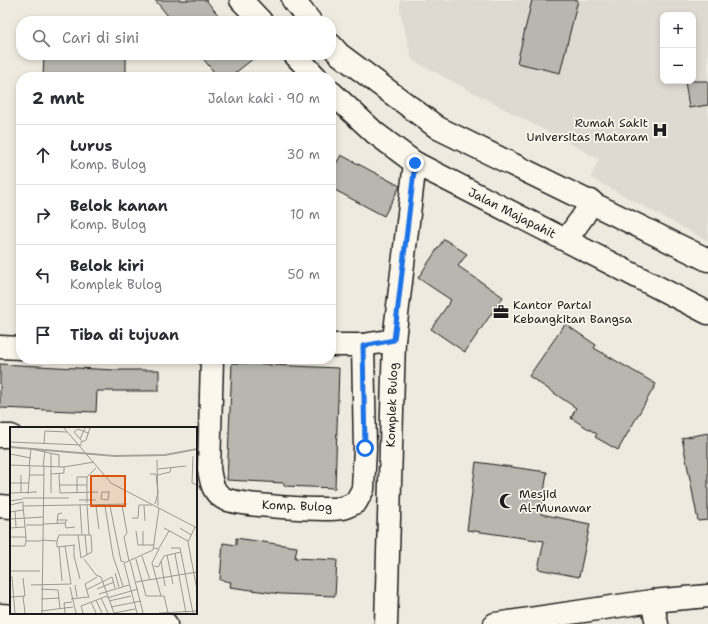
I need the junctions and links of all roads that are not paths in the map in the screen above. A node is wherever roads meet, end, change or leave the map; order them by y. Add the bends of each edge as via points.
1 (241, 0) edge
2 (293, 0) edge
3 (256, 16) edge
4 (306, 16) edge
5 (336, 51) edge
6 (300, 60) edge
7 (311, 72) edge
8 (336, 97) edge
9 (415, 163) junction
10 (591, 202) junction
11 (566, 240) junction
12 (708, 260) edge
13 (708, 313) edge
14 (394, 340) junction
15 (336, 345) edge
16 (363, 346) junction
17 (0, 347) edge
18 (16, 348) edge
19 (212, 364) edge
20 (0, 506) edge
21 (10, 507) edge
22 (708, 596) edge
23 (652, 601) junction
24 (0, 615) edge
25 (109, 623) edge
26 (166, 624) edge
27 (386, 624) edge
28 (495, 624) edge
29 (657, 624) edge

1 - 3 street
2 - 4 street
5 - 10 street via 438,128
6 - 7 street
8 - 9 street, Jalan Majapahit via 375,133
9 - 11 street, Jalan Majapahit
9 - 14 street, Komplek Bulog
10 - 11 street
10 - 12 street
11 - 13 street, Jalan Majapahit
14 - 16 street
14 - 27 street, Komplek Bulog
15 - 16 street
16 - 19 street, Komp. Bulog via 363,489 356,502 342,508 241,504 223,498 215,492 209,469
17 - 18 street
20 - 21 street
22 - 23 street
23 - 28 street
23 - 29 street
24 - 25 street
25 - 26 street

